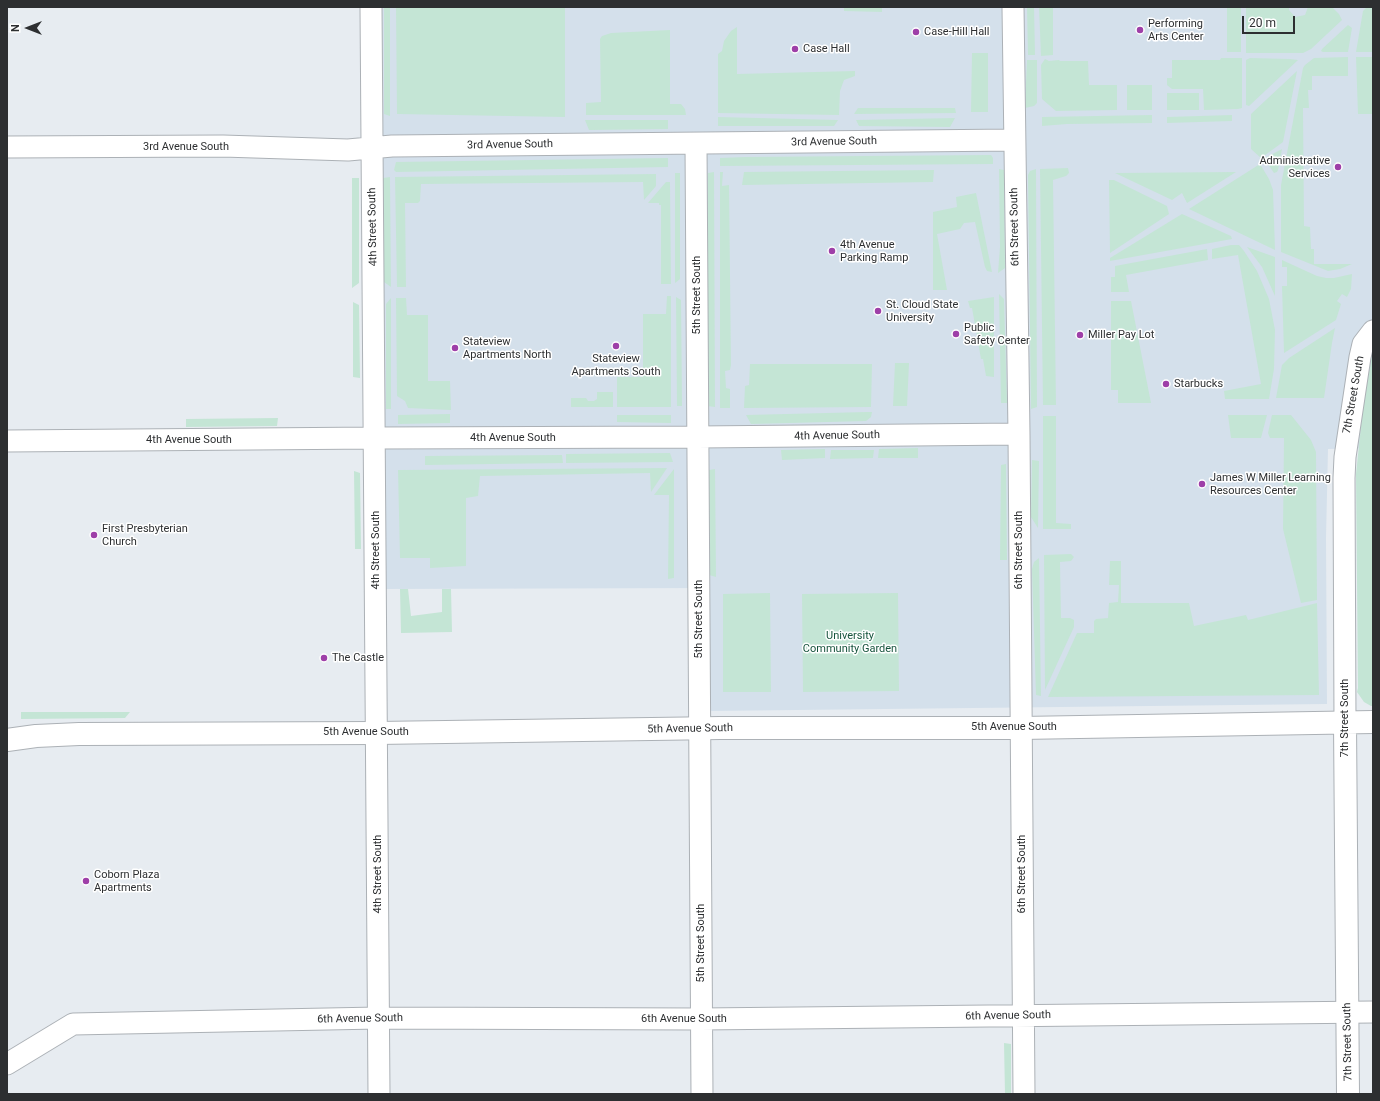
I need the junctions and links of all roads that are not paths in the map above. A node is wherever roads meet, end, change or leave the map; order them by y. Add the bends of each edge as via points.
1 (370, 7) edge
2 (1012, 7) edge
3 (1014, 140) junction
4 (696, 144) junction
5 (7, 148) edge
6 (372, 149) junction
7 (1368, 338) edge
8 (1019, 434) junction
9 (375, 438) junction
10 (697, 438) junction
11 (7, 441) edge
12 (1373, 722) edge
13 (1345, 723) junction
14 (700, 728) junction
15 (1021, 728) junction
16 (7, 732) edge
17 (377, 733) junction
18 (36, 736) junction
19 (7, 740) edge
20 (1347, 1012) junction
21 (1373, 1012) edge
22 (1023, 1016) junction
23 (378, 1018) junction
24 (701, 1019) junction
25 (7, 1064) edge
26 (379, 1094) edge
27 (702, 1094) edge
28 (1024, 1094) edge
29 (1348, 1094) edge

1 - 6 street, 4th Street South
2 - 3 street, 6th Street South
3 - 4 street, 3rd Avenue South
3 - 8 street, 6th Street South
4 - 6 street, 3rd Avenue South via 392,146
4 - 10 street, 5th Street South
5 - 6 street, 3rd Avenue South via 223,146
6 - 9 street, 4th Street South
7 - 13 street, 7th Street South via 1360,357 1348,429 1344,478
8 - 10 street, 4th Avenue South
8 - 15 street, 6th Street South
9 - 10 street, 4th Avenue South
9 - 11 street, 4th Avenue South
9 - 17 street, 4th Street South
10 - 14 street, 5th Street South
12 - 13 street, 5th Avenue South
13 - 15 street, 5th Avenue South
13 - 20 street, 7th Street South
14 - 15 street, 5th Avenue South
14 - 17 street, 5th Avenue South
14 - 24 street, 5th Street South
15 - 22 street, 6th Street South
16 - 18 street
17 - 18 street, 5th Avenue South
17 - 23 street, 4th Street South
18 - 19 street, 5th Avenue South
20 - 21 street, 6th Avenue South
20 - 22 street, 6th Avenue South
20 - 29 street, 7th Street South
22 - 24 street, 6th Avenue South
22 - 28 street, 6th Street South
23 - 24 street, 6th Avenue South
23 - 25 street, 6th Avenue South via 73,1024
23 - 26 street, 4th Street South
24 - 27 street, 5th Street South

